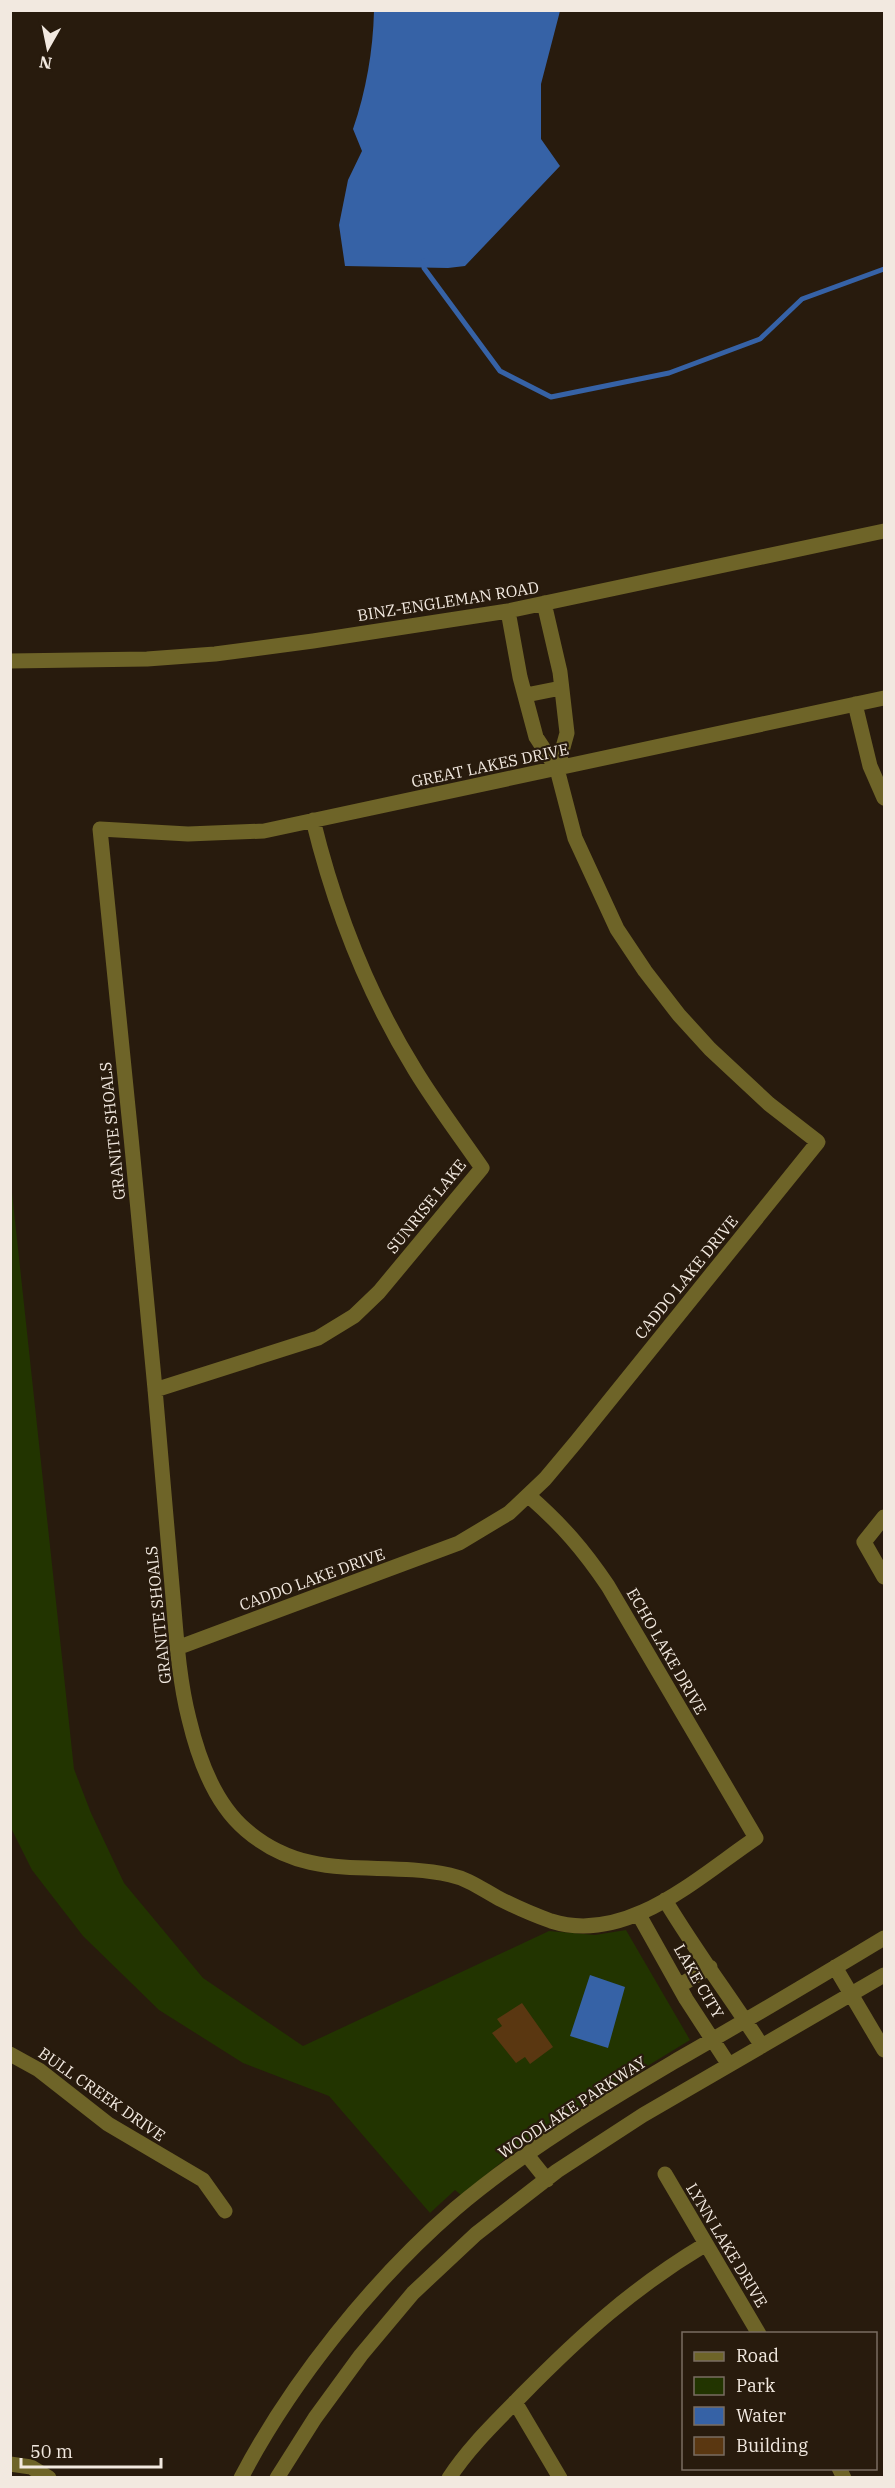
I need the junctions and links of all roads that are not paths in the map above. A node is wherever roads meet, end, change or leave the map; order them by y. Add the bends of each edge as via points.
1 (885, 531) edge
2 (544, 603) junction
3 (508, 611) junction
4 (10, 661) edge
5 (561, 688) junction
6 (526, 695) junction
7 (885, 698) edge
8 (855, 704) junction
9 (556, 769) junction
10 (885, 798) edge
11 (313, 820) junction
12 (100, 829) joint
13 (155, 1390) junction
14 (529, 1496) junction
15 (885, 1517) edge
16 (885, 1578) edge
17 (177, 1648) junction
18 (756, 1838) joint
19 (665, 1900) junction
20 (639, 1915) junction
21 (885, 1938) edge
22 (710, 1967) junction
23 (835, 1967) junction
24 (885, 1975) edge
25 (679, 1986) junction
26 (852, 1994) junction
27 (745, 2020) junction
28 (713, 2040) junction
29 (762, 2046) junction
30 (885, 2050) edge
31 (10, 2054) edge
32 (729, 2065) junction
33 (527, 2155) junction
34 (664, 2174) dead end
35 (547, 2180) junction
36 (225, 2211) dead end
37 (706, 2244) junction
38 (758, 2332) edge
39 (515, 2402) junction
40 (10, 2464) edge
41 (49, 2478) edge
42 (241, 2478) edge
43 (277, 2478) edge
44 (449, 2478) edge
45 (560, 2478) edge

1 - 2 street, BINZ-ENGLEMAN ROAD
2 - 3 street, BINZ-ENGLEMAN ROAD
2 - 5 street
3 - 4 street, BINZ-ENGLEMAN ROAD via 215,654
3 - 6 street, CADDO LAKE DRIVE
5 - 6 street
5 - 9 street via 567,733
6 - 9 street, CADDO LAKE DRIVE via 536,737
7 - 8 street, GREAT LAKES DRIVE
8 - 9 street, GREAT LAKES DRIVE
8 - 10 street via 870,766
9 - 11 street, GREAT LAKES DRIVE
9 - 14 street, CADDO LAKE DRIVE via 575,838 617,929 645,971 679,1015 724,1062 818,1142
11 - 12 street, GREAT LAKES DRIVE via 234,834
11 - 13 street, SUNRISE LAKE via 323,863 375,994 415,1070 482,1168 379,1292 354,1316 318,1338
12 - 13 street, GRANITE SHOALS
13 - 17 street, GRANITE SHOALS
14 - 17 street, CADDO LAKE DRIVE via 459,1543
14 - 18 street, ECHO LAKE DRIVE via 583,1548
15 - 16 street via 864,1542
17 - 20 street, GRANITE SHOALS via 199,1757 215,1791 243,1829 271,1848 316,1865 416,1870 457,1877 554,1922 602,1925
18 - 19 street, GRANITE SHOALS
19 - 20 street, GRANITE SHOALS
19 - 22 street, LAKE CITY
20 - 25 street, LAKE CITY
21 - 23 street, WOODLAKE PARKWAY
22 - 25 street
22 - 27 street, LAKE CITY
23 - 26 street
23 - 27 street, WOODLAKE PARKWAY
24 - 26 street
25 - 28 street, LAKE CITY
26 - 29 street
26 - 30 street
27 - 28 street, WOODLAKE PARKWAY
27 - 29 street, LAKE CITY
28 - 32 street, LAKE CITY
28 - 33 street, WOODLAKE PARKWAY
29 - 32 street
31 - 36 street, BULL CREEK DRIVE via 39,2070 108,2124 204,2180
32 - 35 street via 643,2115
33 - 35 street
33 - 42 street, WOODLAKE PARKWAY via 456,2209 391,2271 289,2400
34 - 37 street, LYNN LAKE DRIVE
35 - 43 street via 476,2234 413,2293 361,2355
37 - 38 street, LYNN LAKE DRIVE
37 - 39 street via 606,2313
39 - 44 street via 475,2441
39 - 45 street
40 - 41 street via 31,2467

